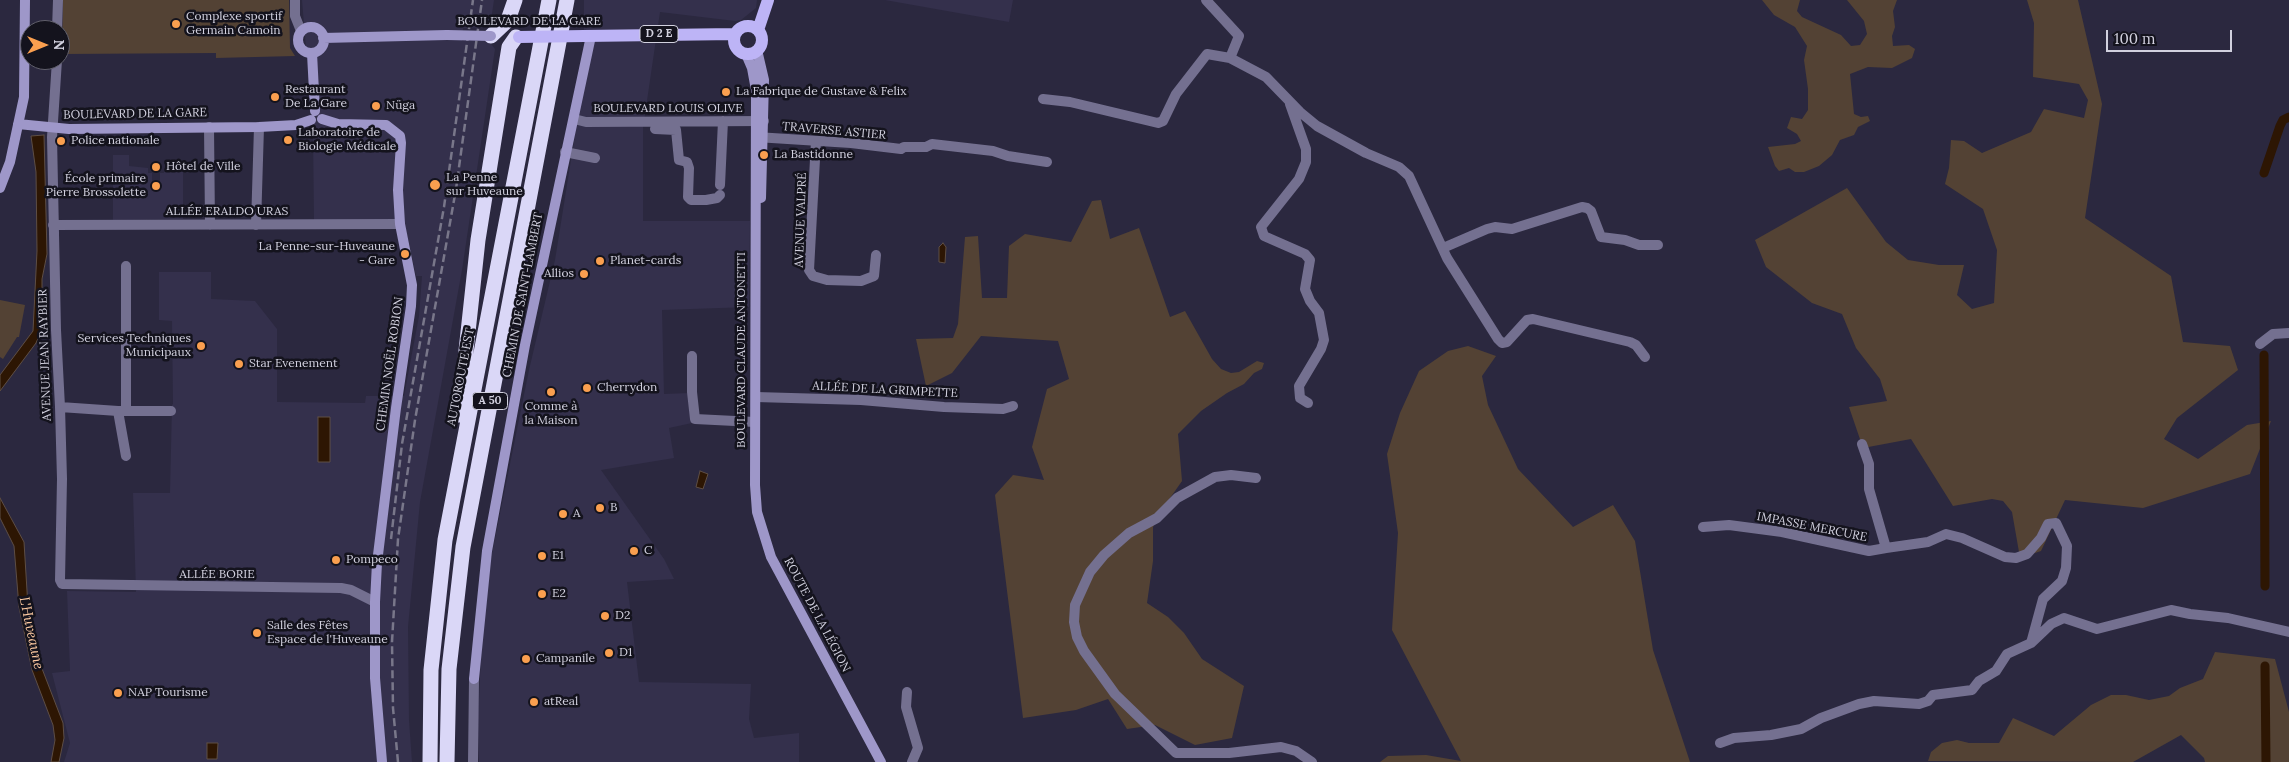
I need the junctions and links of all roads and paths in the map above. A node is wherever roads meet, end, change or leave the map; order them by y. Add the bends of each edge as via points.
1 (25, 0) edge
2 (58, 0) edge
3 (295, 0) edge
4 (515, 0) edge
5 (549, 0) edge
6 (567, 0) edge
7 (762, 0) edge
8 (768, 0) edge
9 (1206, 0) edge
10 (57, 20) edge
11 (753, 28) junction
12 (301, 32) junction
13 (735, 34) junction
14 (492, 36) junction
15 (587, 36) junction
16 (518, 37) junction
17 (324, 38) junction
18 (752, 52) junction
19 (312, 53) junction
20 (1230, 58) junction
21 (56, 70) edge
22 (504, 73) junction
23 (1043, 99) dead end
24 (1289, 100) junction
25 (316, 117) junction
26 (574, 119) junction
27 (723, 121) junction
28 (760, 121) junction
29 (649, 122) junction
30 (18, 124) junction
31 (210, 127) junction
32 (259, 127) junction
33 (53, 128) junction
34 (760, 138) junction
35 (816, 141) junction
36 (565, 152) junction
37 (595, 158) dead end
38 (1047, 162) dead end
39 (0, 188) edge
40 (256, 224) junction
41 (400, 224) junction
42 (53, 225) junction
43 (210, 225) junction
44 (1658, 245) dead end
45 (1443, 248) junction
46 (876, 255) dead end
47 (126, 266) dead end
48 (2289, 333) edge
49 (2260, 344) dead end
50 (692, 356) dead end
51 (1645, 357) dead end
52 (756, 397) junction
53 (1308, 404) dead end
54 (1013, 406) dead end
55 (60, 407) junction
56 (122, 411) junction
57 (171, 411) dead end
58 (755, 422) junction
59 (1862, 444) dead end
60 (126, 456) dead end
61 (755, 471) joint
62 (1256, 478) dead end
63 (1703, 527) dead end
64 (445, 540) junction
65 (1886, 548) junction
66 (60, 580) joint
67 (375, 602) junction
68 (2289, 632) edge
69 (2031, 644) junction
70 (474, 679) joint
71 (907, 692) dead end
72 (1720, 742) dead end
73 (883, 761) edge
74 (382, 762) edge
75 (430, 762) edge
76 (447, 762) edge
77 (473, 762) edge
78 (912, 762) edge
79 (1312, 762) edge

1 - 30 main road via 24,97
2 - 10 street
3 - 12 street via 295,16
4 - 14 highway via 508,20
5 - 64 highway, AUTOROUTE EST / A 50
6 - 76 highway, A 50 via 463,547 449,669
7 - 11 main road
8 - 11 main road
9 - 20 street via 1239,36
11 - 13 main road via 738,30
11 - 18 main road via 762,38
12 - 17 main road via 316,28
12 - 19 main road via 298,44 303,51
13 - 15 main road, BOULEVARD DE LA GARE / D 2 E
13 - 18 main road via 737,49
14 - 16 main road, BOULEVARD DE LA GARE
14 - 17 main road, BOULEVARD DE LA GARE, bridge
14 - 22 highway
15 - 16 main road, BOULEVARD DE LA GARE / D 2 E, bridge
15 - 26 main road, CHEMIN DE SAINT-LAMBERT
16 - 22 highway via 509,47
17 - 19 main road via 322,46
18 - 28 main road, BOULEVARD CLAUDE ANTONETTI via 764,80
19 - 25 main road
20 - 23 street via 1207,54 1176,94 1163,121 1158,123 1058,99
20 - 24 street via 1266,77
21 - 33 street, AVENUE JEAN RAYBIER
22 - 64 highway via 478,240
24 - 45 street via 1317,126 1399,167 1409,176
24 - 53 street via 1306,149 1306,162 1299,179 1261,227 1264,236 1305,254 1310,260 1305,289 1318,312 1324,340 1299,386 1300,398
25 - 32 main road, BOULEVARD DE LA GARE via 296,125
25 - 41 main road, CHEMIN NOËL ROBION via 338,124 386,126 400,136
26 - 29 street, BOULEVARD LOUIS OLIVE via 586,122
26 - 36 main road, CHEMIN DE SAINT-LAMBERT
27 - 28 street, BOULEVARD LOUIS OLIVE
27 - 29 street, BOULEVARD LOUIS OLIVE
27 - 29 street via 720,190 717,198 706,200 688,197 689,168 687,162 678,160 676,130 652,129
28 - 34 main road, BOULEVARD CLAUDE ANTONETTI
30 - 33 main road, BOULEVARD DE LA GARE
30 - 39 main road via 10,162
31 - 32 main road, BOULEVARD DE LA GARE
31 - 33 main road, BOULEVARD DE LA GARE
31 - 43 street
32 - 40 street
33 - 42 street, AVENUE JEAN RAYBIER
34 - 35 street, TRAVERSE ASTIER
34 - 52 main road, BOULEVARD CLAUDE ANTONETTI
35 - 38 street, TRAVERSE ASTIER via 901,149 932,144 994,151
35 - 46 street, AVENUE VALPRÉ via 809,270 813,276 827,280 861,281 874,276
36 - 37 street
36 - 70 main road, CHEMIN DE SAINT-LAMBERT via 487,551
40 - 41 street, ALLÉE ERALDO URAS
40 - 43 street, ALLÉE ERALDO URAS
41 - 67 main road, CHEMIN NOËL ROBION via 412,285 412,306 395,418
42 - 43 street, ALLÉE ERALDO URAS
42 - 55 street, AVENUE JEAN RAYBIER
44 - 45 street via 1639,245 1601,236 1591,211 1582,207 1512,228 1488,229
45 - 51 street via 1458,277 1502,343 1507,342 1527,320 1533,319 1630,342
47 - 56 street
48 - 49 street via 2273,334
50 - 58 street via 695,419
52 - 54 street, ALLÉE DE LA GRIMPETTE via 861,400 944,407 1003,409
52 - 58 main road, BOULEVARD CLAUDE ANTONETTI
55 - 56 street
55 - 66 street, AVENUE JEAN RAYBIER
56 - 57 street
56 - 60 street
58 - 61 main road, BOULEVARD CLAUDE ANTONETTI
59 - 65 street via 1869,464 1869,489
61 - 73 main road, ROUTE DE LA LÉGION via 757,512 771,557
62 - 79 street via 1216,477 1177,498 1158,518 1130,533 1090,572 1075,605 1074,622 1084,651 1115,694 1176,753 1229,753 1281,746 1296,750
63 - 65 street, IMPASSE MERCURE via 1729,525 1782,532 1869,551
64 - 75 highway, AUTOROUTE EST / A 50 via 432,670
65 - 69 street, IMPASSE MERCURE via 1928,542 1946,534 2005,557 2016,558 2027,554 2048,524 2056,523 2067,546 2066,568 2062,581 2043,599
66 - 67 street, ALLÉE BORIE via 67,586 341,588
67 - 74 main road, CHEMIN NOËL ROBION via 375,678
68 - 69 street via 2228,618 2171,610 2097,629 2064,618 2051,624
69 - 72 street via 2007,654 1996,671 1979,680 1972,690 1933,695 1919,704 1874,701 1858,704 1801,729
70 - 77 street
71 - 78 street via 906,707 918,748

